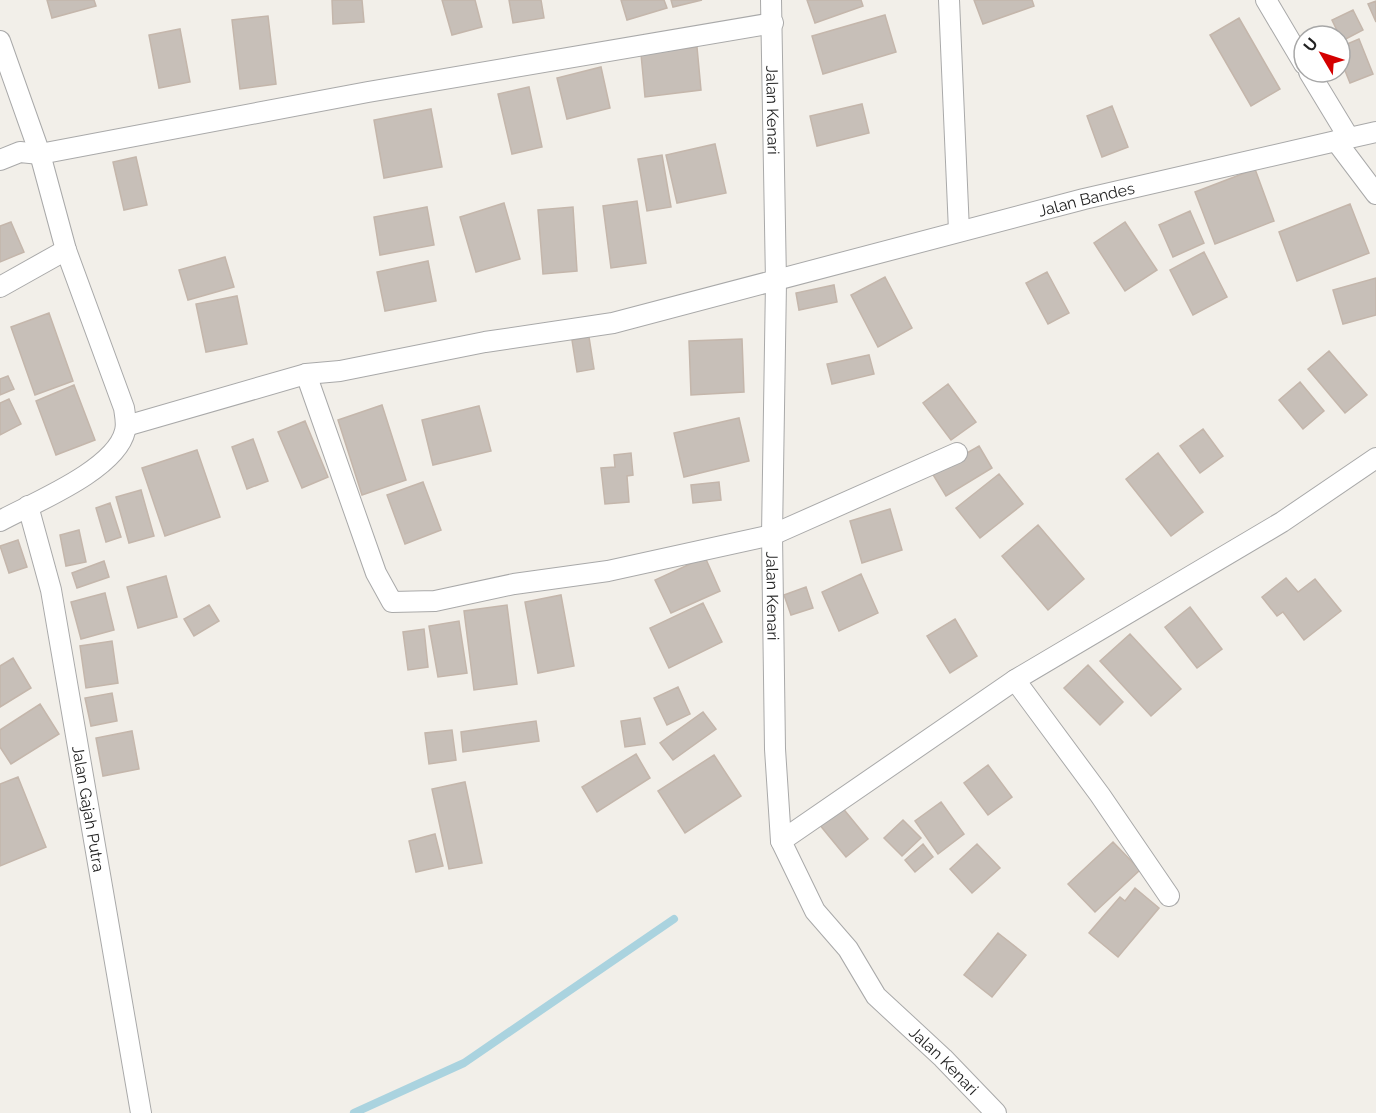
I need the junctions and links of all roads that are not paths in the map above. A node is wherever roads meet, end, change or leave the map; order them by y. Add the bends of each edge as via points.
1 (771, 0) edge
2 (949, 0) edge
3 (1266, 0) edge
4 (773, 24) junction
5 (0, 41) edge
6 (1292, 43) edge
7 (1315, 84) edge
8 (1376, 132) edge
9 (1343, 140) junction
10 (40, 154) junction
11 (0, 160) edge
12 (1376, 194) edge
13 (959, 231) junction
14 (66, 250) junction
15 (776, 282) junction
16 (0, 287) edge
17 (306, 374) junction
18 (126, 426) junction
19 (957, 453) dead end
20 (1376, 458) edge
21 (28, 506) junction
22 (2, 513) edge
23 (772, 535) junction
24 (1015, 680) junction
25 (781, 841) junction
26 (1169, 896) dead end
27 (141, 1113) edge
28 (996, 1113) edge

1 - 4 street, Jalan Kenari
2 - 13 street
3 - 6 street
4 - 10 street via 379,90
4 - 15 street, Jalan Kenari
5 - 10 street
7 - 9 street
8 - 9 street, Jalan Bandes
9 - 12 street
9 - 13 street, Jalan Bandes
10 - 11 street via 20,152
10 - 14 street
13 - 15 street, Jalan Bandes
14 - 16 street
14 - 18 street via 124,408
15 - 17 street, Jalan Bandes via 613,323
15 - 23 street, Jalan Kenari
17 - 18 street, Jalan Bandes
17 - 23 street via 376,573 392,602 435,601 514,584 608,571
18 - 21 street via 110,456
19 - 23 street
20 - 24 street via 1282,522
21 - 22 street
21 - 27 street, Jalan Gajah Putra via 51,590
23 - 25 street, Jalan Kenari via 775,749
24 - 25 street
24 - 26 street via 1101,795
25 - 28 street, Jalan Kenari via 815,911 848,949 876,996

